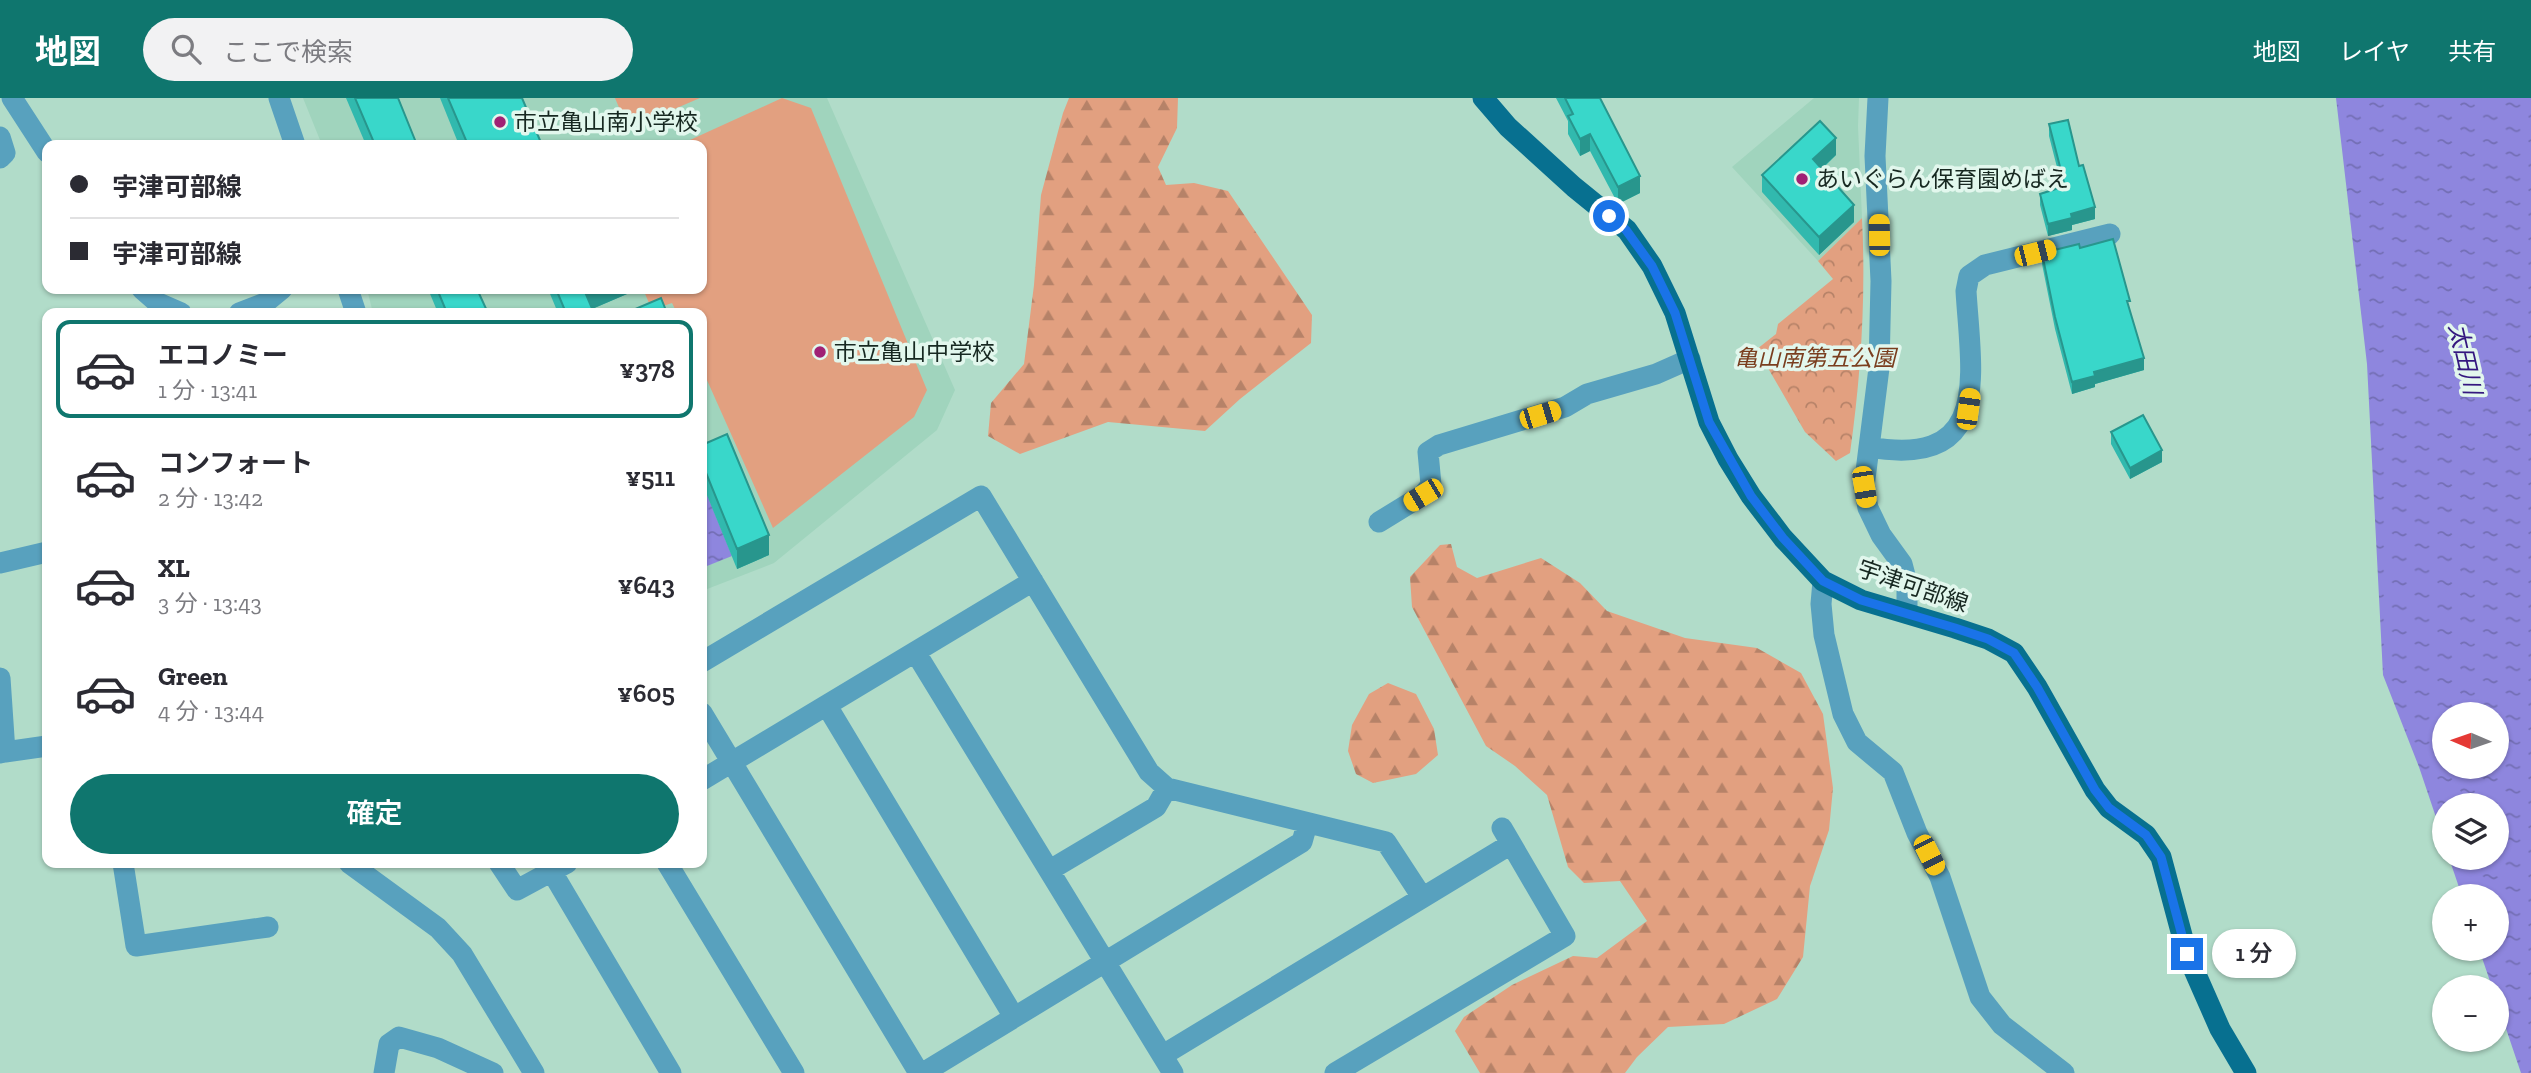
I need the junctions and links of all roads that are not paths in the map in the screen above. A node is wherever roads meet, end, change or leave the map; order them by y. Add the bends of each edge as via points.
1 (12, 98) edge
2 (279, 98) edge
3 (1483, 98) edge
4 (1878, 98) edge
5 (0, 137) edge
6 (293, 140) edge
7 (42, 144) edge
8 (0, 158) edge
9 (2110, 234) dead end
10 (148, 294) edge
11 (276, 294) edge
12 (170, 308) edge
13 (254, 308) edge
14 (1690, 359) junction
15 (1869, 447) junction
16 (1379, 522) dead end
17 (42, 553) edge
18 (0, 563) edge
19 (1823, 581) junction
20 (1033, 582) junction
21 (1908, 613) junction
22 (916, 653) junction
23 (707, 659) edge
24 (0, 678) edge
25 (827, 706) junction
26 (707, 721) edge
27 (42, 747) edge
28 (3, 753) edge
29 (731, 762) junction
30 (707, 777) edge
31 (1167, 788) junction
32 (1307, 824) junction
33 (124, 868) edge
34 (356, 868) edge
35 (502, 868) edge
36 (558, 868) edge
37 (561, 868) edge
38 (670, 868) edge
39 (1050, 870) junction
40 (1422, 897) junction
41 (268, 927) dead end
42 (1106, 962) junction
43 (1014, 1017) junction
44 (1168, 1064) edge
45 (384, 1073) edge
46 (493, 1073) edge
47 (534, 1073) edge
48 (671, 1073) edge
49 (794, 1073) edge
50 (921, 1073) edge
51 (1335, 1073) edge
52 (2064, 1073) edge
53 (2246, 1073) edge

1 - 7 street
2 - 6 street
3 - 14 main road, 宇津可部線 via 1536,153 1626,230 1652,266 1675,313
4 - 15 street via 1879,368
5 - 8 street via 5,153
9 - 15 street via 1985,265 1969,275 1972,384 1968,409 1957,430 1941,443 1914,450
10 - 12 street
11 - 13 street
14 - 16 street via 1587,394 1565,407 1439,445 1428,452 1431,485 1423,495
14 - 19 main road, 宇津可部線 via 1709,422 1728,459 1783,538
15 - 21 street via 1864,487 1868,508 1902,564
17 - 18 street
19 - 21 main road, 宇津可部線 via 1861,600
19 - 52 street via 1824,635 1843,713 1857,742 1894,772 1940,877 1980,997 2002,1026
20 - 22 street
20 - 23 street via 981,496
20 - 31 street via 1149,772
21 - 53 main road, 宇津可部線 via 1988,639 2014,653 2095,790 2109,808 2146,835 2161,857 2187,954 2220,1029
22 - 25 street
22 - 39 street
24 - 28 street
25 - 29 street
25 - 43 street
26 - 29 street
27 - 28 street
29 - 30 street
29 - 50 street
31 - 32 street
31 - 39 street via 1157,807
32 - 40 street via 1386,842
32 - 42 street via 1302,842
33 - 41 street via 136,946
34 - 47 street via 438,928 462,954
35 - 36 street via 517,890
37 - 48 street
38 - 49 street
39 - 42 street
40 - 44 street
40 - 51 street via 1506,836 1565,936
42 - 43 street
42 - 44 street
43 - 50 street
45 - 46 street via 389,1044 399,1037 438,1048

